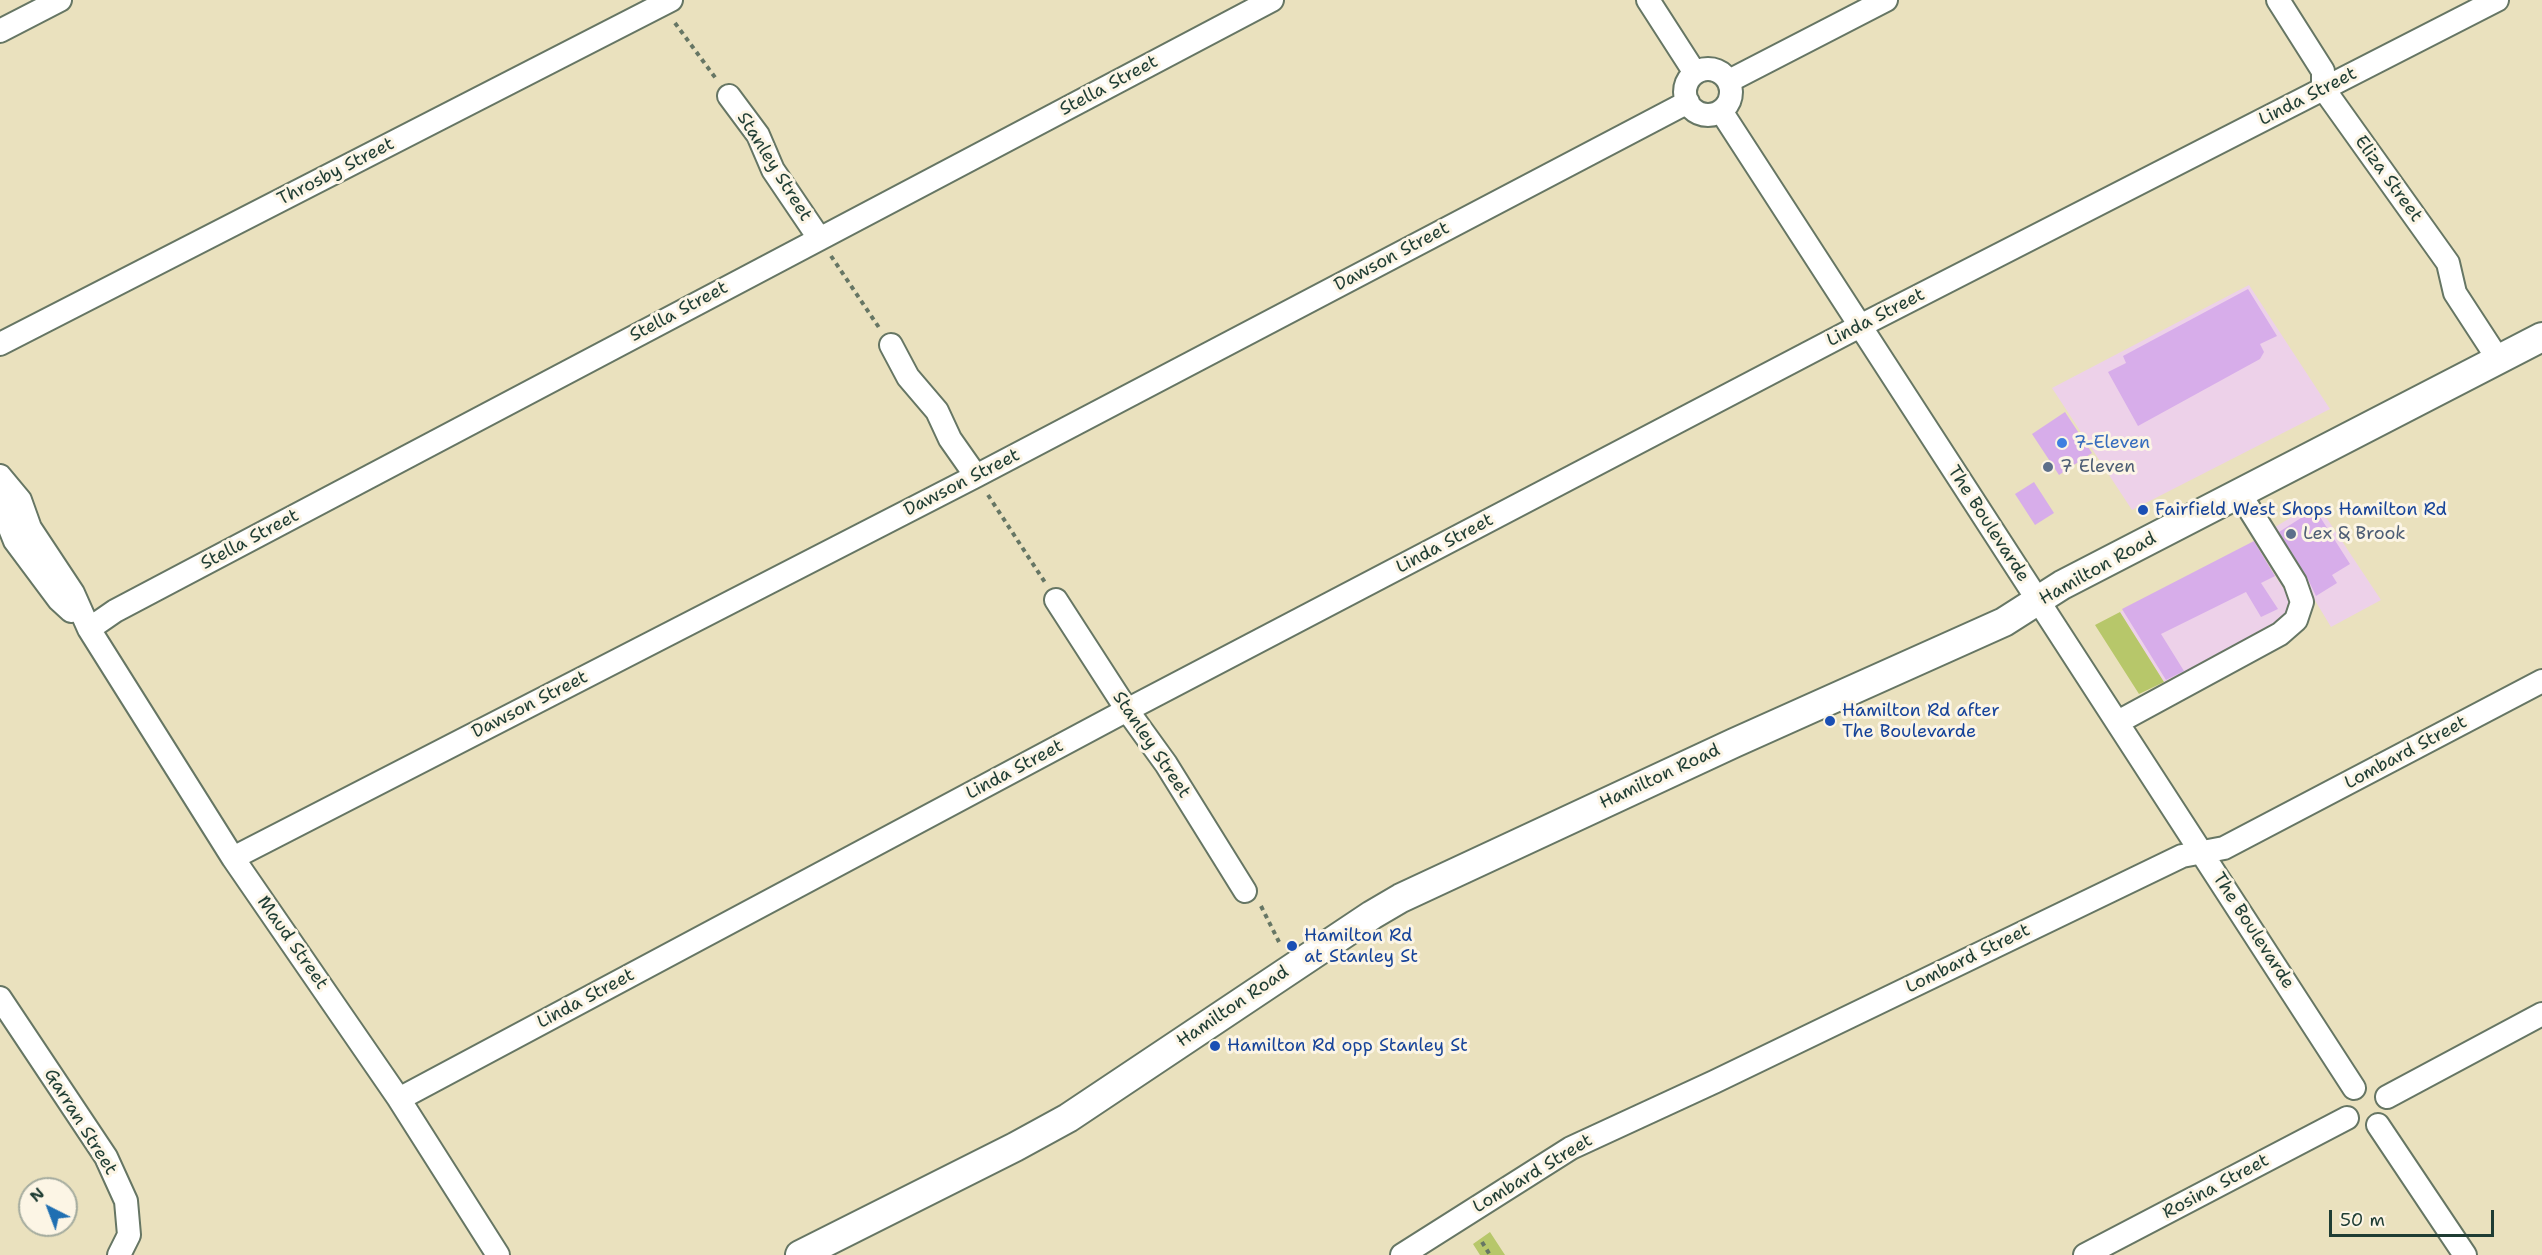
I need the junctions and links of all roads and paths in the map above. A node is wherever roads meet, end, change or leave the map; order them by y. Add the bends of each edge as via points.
1 (60, 0) edge
2 (1272, 0) edge
3 (1648, 0) edge
4 (1886, 0) edge
5 (2278, 0) edge
6 (2497, 0) edge
7 (667, 2) edge
8 (0, 31) edge
9 (1695, 73) junction
10 (1729, 81) junction
11 (2323, 88) junction
12 (729, 96) joint
13 (1688, 102) junction
14 (1721, 111) junction
15 (819, 238) junction
16 (1860, 326) junction
17 (2542, 337) edge
18 (0, 344) edge
19 (891, 345) joint
20 (2498, 359) junction
21 (0, 476) edge
22 (976, 476) junction
23 (2240, 494) junction
24 (0, 504) edge
25 (1056, 600) joint
26 (2038, 601) junction
27 (89, 628) junction
28 (2542, 681) edge
29 (1127, 710) junction
30 (2118, 722) junction
31 (2204, 854) junction
32 (233, 858) junction
33 (1245, 891) joint
34 (1279, 942) dead end
35 (0, 998) edge
36 (2542, 1014) edge
37 (7, 1023) edge
38 (2354, 1088) junction
39 (2387, 1096) junction
40 (399, 1099) junction
41 (2347, 1118) junction
42 (2378, 1125) junction
43 (1482, 1242) dead end
44 (119, 1255) edge
45 (498, 1255) edge
46 (800, 1255) edge
47 (1402, 1255) edge
48 (1490, 1255) edge
49 (2085, 1255) edge
50 (2465, 1255) edge

1 - 8 street
2 - 15 street, Stella Street
3 - 9 street
4 - 10 street
5 - 11 street, Eliza Street via 2323,71
6 - 11 street, Linda Street
7 - 12 path
7 - 18 street, Throsby Street
9 - 10 street via 1714,69
9 - 13 street via 1686,89
10 - 14 street via 1730,101
11 - 16 street, Linda Street
11 - 20 street, Eliza Street via 2448,263 2455,293
12 - 15 street, Stanley Street via 758,135 773,170
13 - 14 street via 1699,113
13 - 22 street, Dawson Street
14 - 16 street, The Boulevarde
15 - 19 path
15 - 27 street, Stella Street
16 - 26 street, The Boulevarde
16 - 29 street, Linda Street
17 - 20 main road, Hamilton Road
19 - 22 street via 908,377 937,411 950,439
20 - 23 main road, Hamilton Road
21 - 27 street, Maud Street via 20,500 30,528 73,593
22 - 25 path
22 - 32 street, Dawson Street
23 - 26 main road, Hamilton Road via 2071,580
23 - 30 street via 2295,582 2302,602 2296,620 2280,634
24 - 27 street, Maud Street via 15,541 59,600
25 - 29 street, Stanley Street
26 - 30 street, The Boulevarde
26 - 46 main road, Hamilton Road via 2004,622 1401,898 1068,1118
27 - 32 street, Maud Street
28 - 31 street, Lombard Street via 2224,848
29 - 33 street, Stanley Street via 1166,764
29 - 40 street, Linda Street
30 - 31 street, The Boulevarde
31 - 38 street, The Boulevarde
31 - 47 street, Lombard Street via 2182,856 1571,1148
32 - 40 street, Maud Street
33 - 34 path via 1259,902
35 - 37 street, Garran Street
36 - 39 street
37 - 44 street, Garran Street via 106,1157 126,1201 129,1235
38 - 39 street via 2368,1084
38 - 41 street via 2345,1099
39 - 42 street via 2388,1113
40 - 45 street, Maud Street
41 - 42 street via 2358,1127
41 - 49 street, Rosina Street
42 - 50 street
43 - 48 path

